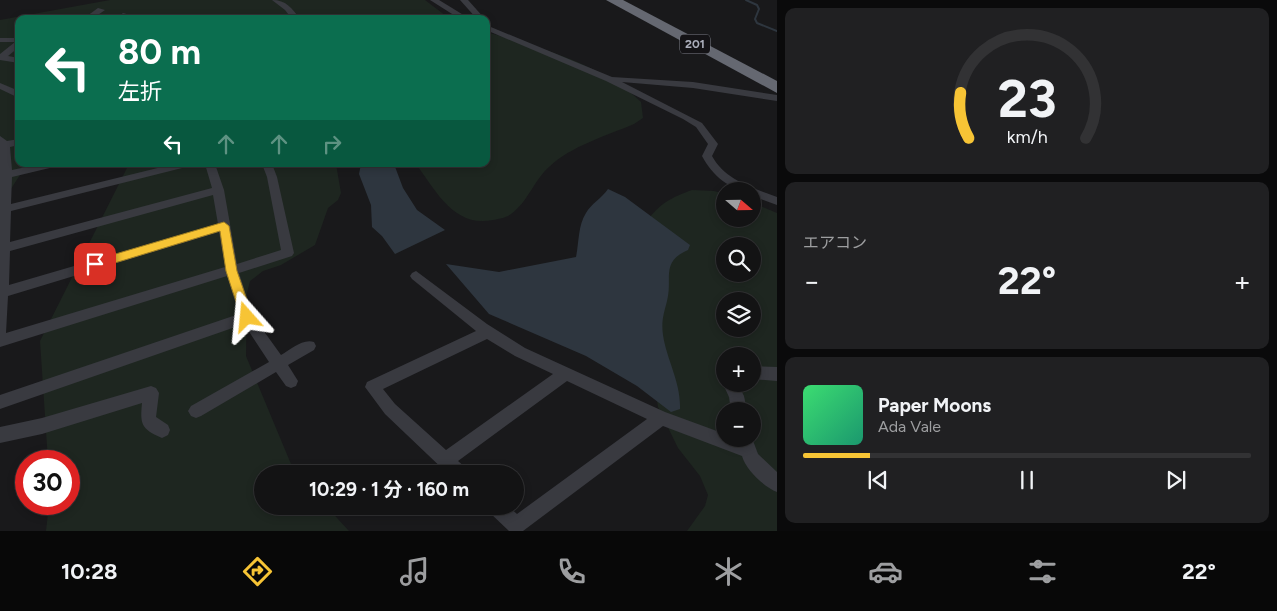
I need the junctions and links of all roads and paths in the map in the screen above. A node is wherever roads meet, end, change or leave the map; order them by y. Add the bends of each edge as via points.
1 (276, 0) edge
2 (434, 0) edge
3 (464, 0) edge
4 (613, 0) edge
5 (101, 10) dead end
6 (93, 15) edge
7 (293, 15) edge
8 (459, 15) edge
9 (477, 15) edge
10 (490, 28) edge
11 (0, 40) edge
12 (15, 42) edge
13 (15, 45) edge
14 (0, 58) edge
15 (15, 60) edge
16 (609, 79) junction
17 (0, 86) edge
18 (777, 88) edge
19 (15, 93) edge
20 (777, 98) edge
21 (2, 142) edge
22 (15, 142) edge
23 (40, 167) edge
24 (174, 167) edge
25 (211, 167) edge
26 (268, 167) edge
27 (3, 175) edge
28 (734, 182) edge
29 (219, 190) junction
30 (761, 195) edge
31 (777, 201) edge
32 (5, 209) junction
33 (224, 226) junction
34 (3, 248) junction
35 (231, 271) junction
36 (416, 276) dead end
37 (2, 292) junction
38 (247, 317) junction
39 (0, 331) edge
40 (488, 332) junction
41 (0, 340) edge
42 (309, 346) dead end
43 (279, 363) junction
44 (761, 373) edge
45 (565, 374) junction
46 (777, 374) edge
47 (291, 380) dead end
48 (0, 402) edge
49 (196, 411) dead end
50 (661, 418) junction
51 (162, 430) dead end
52 (716, 435) edge
53 (0, 436) edge
54 (747, 447) edge
55 (445, 460) junction
56 (450, 465) edge
57 (777, 484) edge
58 (505, 515) edge

1 - 7 street
2 - 8 street
3 - 9 street
4 - 18 highway, 201
5 - 6 street
10 - 16 street
11 - 12 street
13 - 14 street
14 - 15 street
16 - 20 street via 693,85
16 - 28 street via 699,125 713,144 707,156 710,162
17 - 19 street
21 - 22 street
21 - 27 street
23 - 27 street
24 - 32 street
25 - 29 street
26 - 35 street via 288,253
27 - 32 street
29 - 33 street
29 - 34 street
30 - 31 street
32 - 34 street
33 - 35 street
33 - 37 street
34 - 37 street
35 - 38 street
35 - 41 street
36 - 40 street
37 - 39 street
38 - 43 street
38 - 48 street
40 - 45 street
40 - 55 street via 372,387 390,409
42 - 43 street
43 - 47 street
43 - 49 street
44 - 46 street
45 - 50 street
45 - 55 street
50 - 52 street
50 - 58 street via 516,525
51 - 53 street via 148,421 151,394
54 - 57 street via 751,459
55 - 56 street

